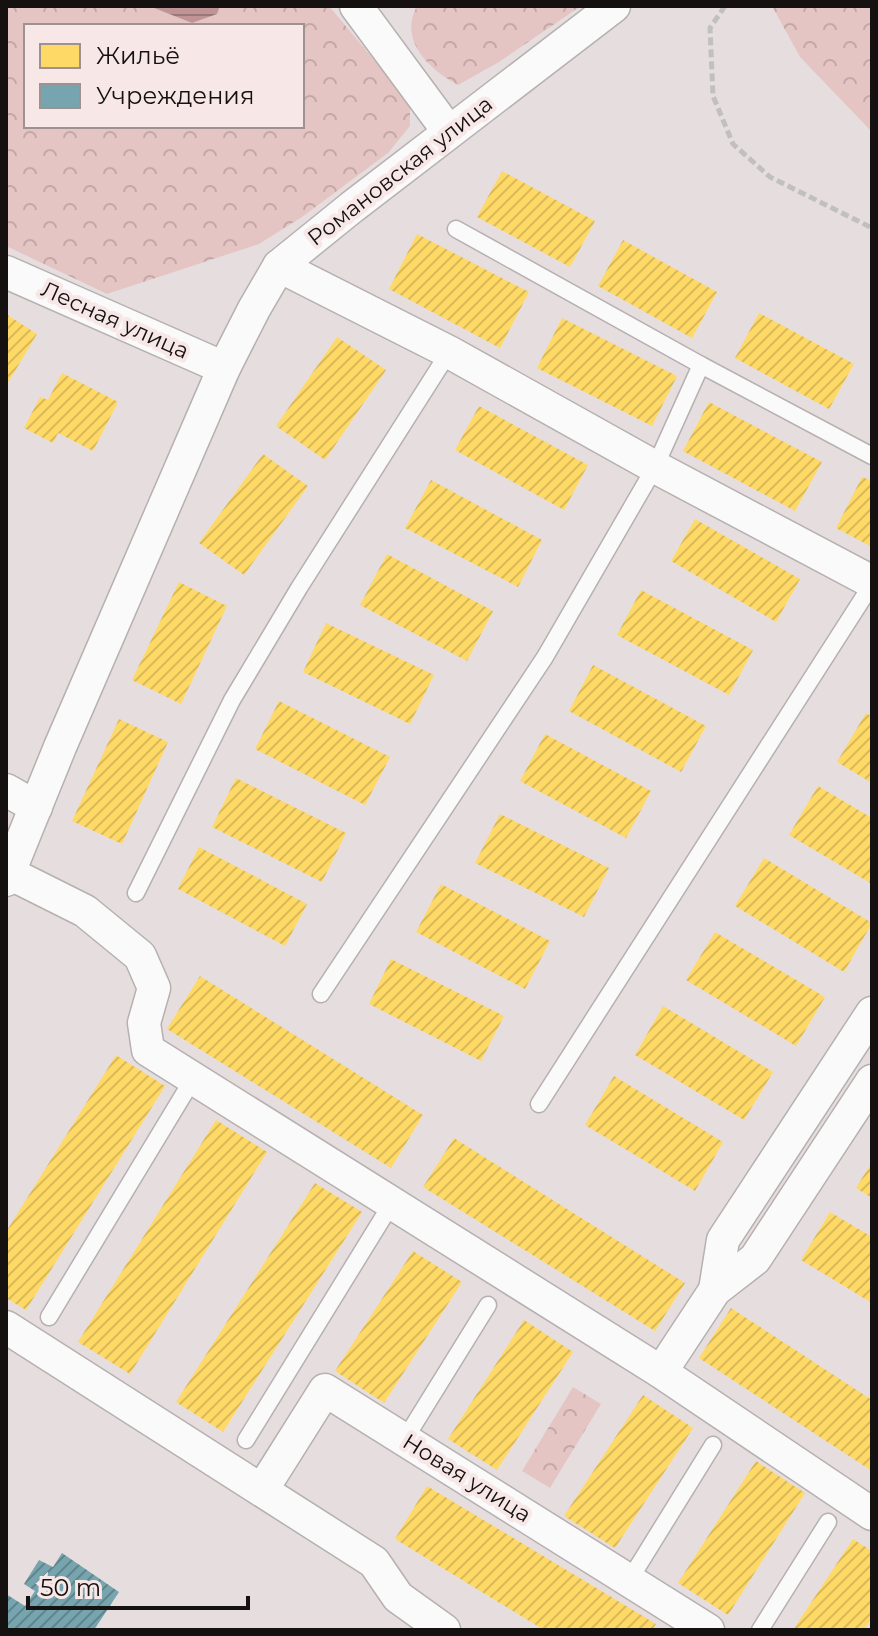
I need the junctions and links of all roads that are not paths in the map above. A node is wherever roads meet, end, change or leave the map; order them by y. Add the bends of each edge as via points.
1 (356, 6) edge
2 (614, 6) edge
3 (449, 132) junction
4 (456, 229) dead end
5 (279, 266) junction
6 (6, 272) edge
7 (449, 352) junction
8 (701, 365) junction
9 (224, 368) junction
10 (872, 456) edge
11 (655, 467) junction
12 (872, 583) edge
13 (6, 790) edge
14 (36, 807) junction
15 (8, 876) edge
16 (136, 893) dead end
17 (321, 994) dead end
18 (872, 1013) edge
19 (193, 1079) junction
20 (872, 1081) edge
21 (815, 1102) junction
22 (539, 1104) dead end
23 (847, 1120) junction
24 (392, 1203) junction
25 (715, 1290) junction
26 (488, 1305) dead end
27 (49, 1317) dead end
28 (6, 1327) edge
29 (661, 1372) junction
30 (405, 1439) junction
31 (246, 1440) dead end
32 (713, 1445) dead end
33 (262, 1490) junction
34 (872, 1514) edge
35 (828, 1522) dead end
36 (630, 1579) junction
37 (444, 1630) edge
38 (708, 1630) edge
39 (760, 1630) edge

1 - 3 street
2 - 3 street, Романовская улица
3 - 5 street, Романовская улица
4 - 8 lane
5 - 7 street
5 - 9 street, Романовская улица
6 - 9 street, Лесная улица
7 - 11 street
7 - 16 lane via 232,700
8 - 10 lane
8 - 11 lane
9 - 14 street, Романовская улица
11 - 12 street
11 - 17 lane via 545,657
12 - 22 lane
13 - 14 street
14 - 15 street, Романовская улица
15 - 19 street via 85,911 140,956 154,988 144,1023 148,1050
18 - 21 street
19 - 24 street
19 - 27 lane
20 - 23 street
21 - 23 street
21 - 25 street via 723,1240
23 - 25 street via 755,1259
24 - 29 street
24 - 31 lane
25 - 29 street
26 - 30 lane
28 - 33 street
29 - 34 street
30 - 33 street, Новая улица via 325,1390
30 - 36 street, Новая улица
32 - 36 lane
33 - 37 street via 374,1562 398,1597
35 - 39 lane
36 - 38 street, Новая улица

